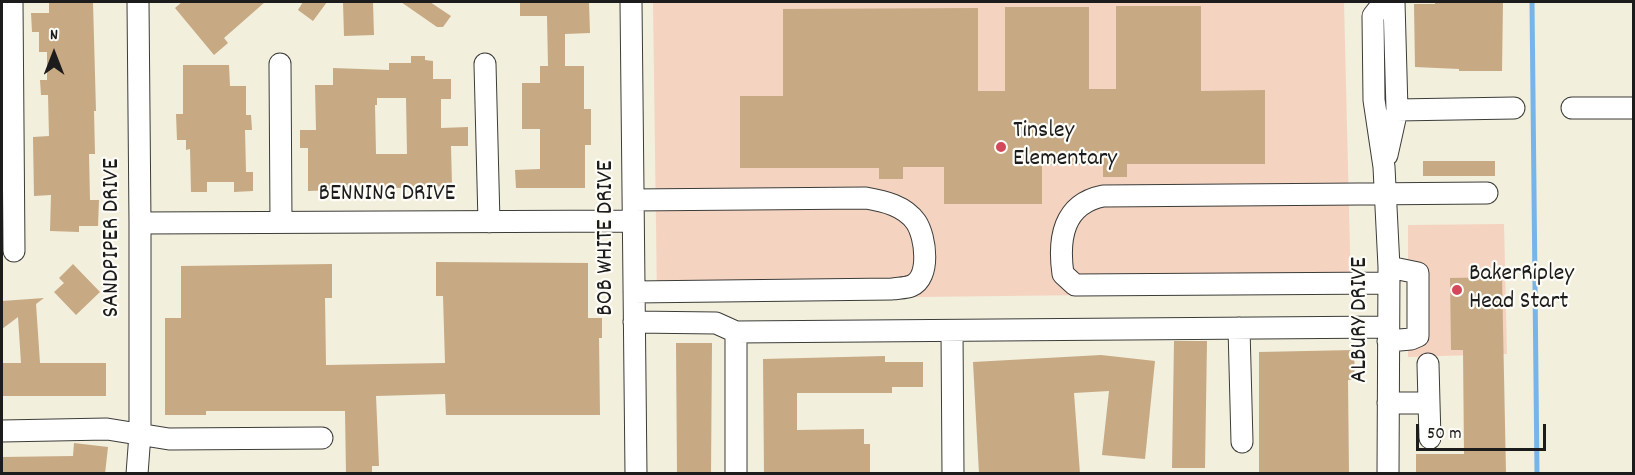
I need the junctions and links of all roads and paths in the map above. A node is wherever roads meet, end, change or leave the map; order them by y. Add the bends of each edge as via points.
1 (12, 2) edge
2 (138, 2) edge
3 (631, 2) edge
4 (1394, 2) edge
5 (1378, 9) edge
6 (280, 63) dead end
7 (485, 64) dead end
8 (1514, 108) dead end
9 (1572, 108) dead end
10 (1634, 108) edge
11 (1397, 110) junction
12 (1384, 167) junction
13 (1385, 193) junction
14 (1487, 193) dead end
15 (633, 211) junction
16 (281, 222) junction
17 (489, 222) junction
18 (140, 223) junction
19 (14, 250) dead end
20 (1389, 275) junction
21 (634, 292) junction
22 (634, 322) junction
23 (1239, 328) junction
24 (952, 331) junction
25 (736, 332) junction
26 (1388, 334) junction
27 (1428, 364) dead end
28 (1388, 403) junction
29 (1429, 403) junction
30 (2, 431) edge
31 (140, 434) junction
32 (322, 438) dead end
33 (1430, 438) dead end
34 (1242, 442) dead end
35 (137, 474) edge
36 (636, 474) edge
37 (736, 474) edge
38 (953, 474) edge
39 (1388, 474) edge

1 - 19 street
2 - 18 street, SANDPIPER DRIVE
3 - 15 street, BOB WHITE DRIVE
4 - 11 street, ALBURY DRIVE
5 - 12 street, ALBURY DRIVE via 1374,100
6 - 16 street
7 - 17 street
8 - 11 street
9 - 10 street
11 - 12 street, ALBURY DRIVE
12 - 13 street, ALBURY DRIVE
13 - 14 street
13 - 20 street, ALBURY DRIVE
13 - 20 street via 1120,194 1095,198 1073,212 1061,245 1061,261 1063,274 1075,285
15 - 17 street, BENNING DRIVE
15 - 21 street, BOB WHITE DRIVE
15 - 21 street, BENNING DRIVE via 867,198 902,210 916,222 922,238 922,275 912,286
16 - 17 street, BENNING DRIVE
16 - 18 street, BENNING DRIVE
18 - 31 street, SANDPIPER DRIVE
20 - 26 street, ALBURY DRIVE
20 - 26 street via 1418,273 1418,336 1410,339
21 - 22 street, BOB WHITE DRIVE
22 - 25 street via 716,323
22 - 36 street, BOB WHITE DRIVE
23 - 24 street
23 - 26 street
23 - 34 street
24 - 25 street
24 - 38 street
25 - 37 street
26 - 28 street, ALBURY DRIVE
27 - 29 street
28 - 29 street
28 - 39 street, ALBURY DRIVE
29 - 33 street
30 - 31 street via 107,429
31 - 32 street via 169,439
31 - 35 street, SANDPIPER DRIVE

